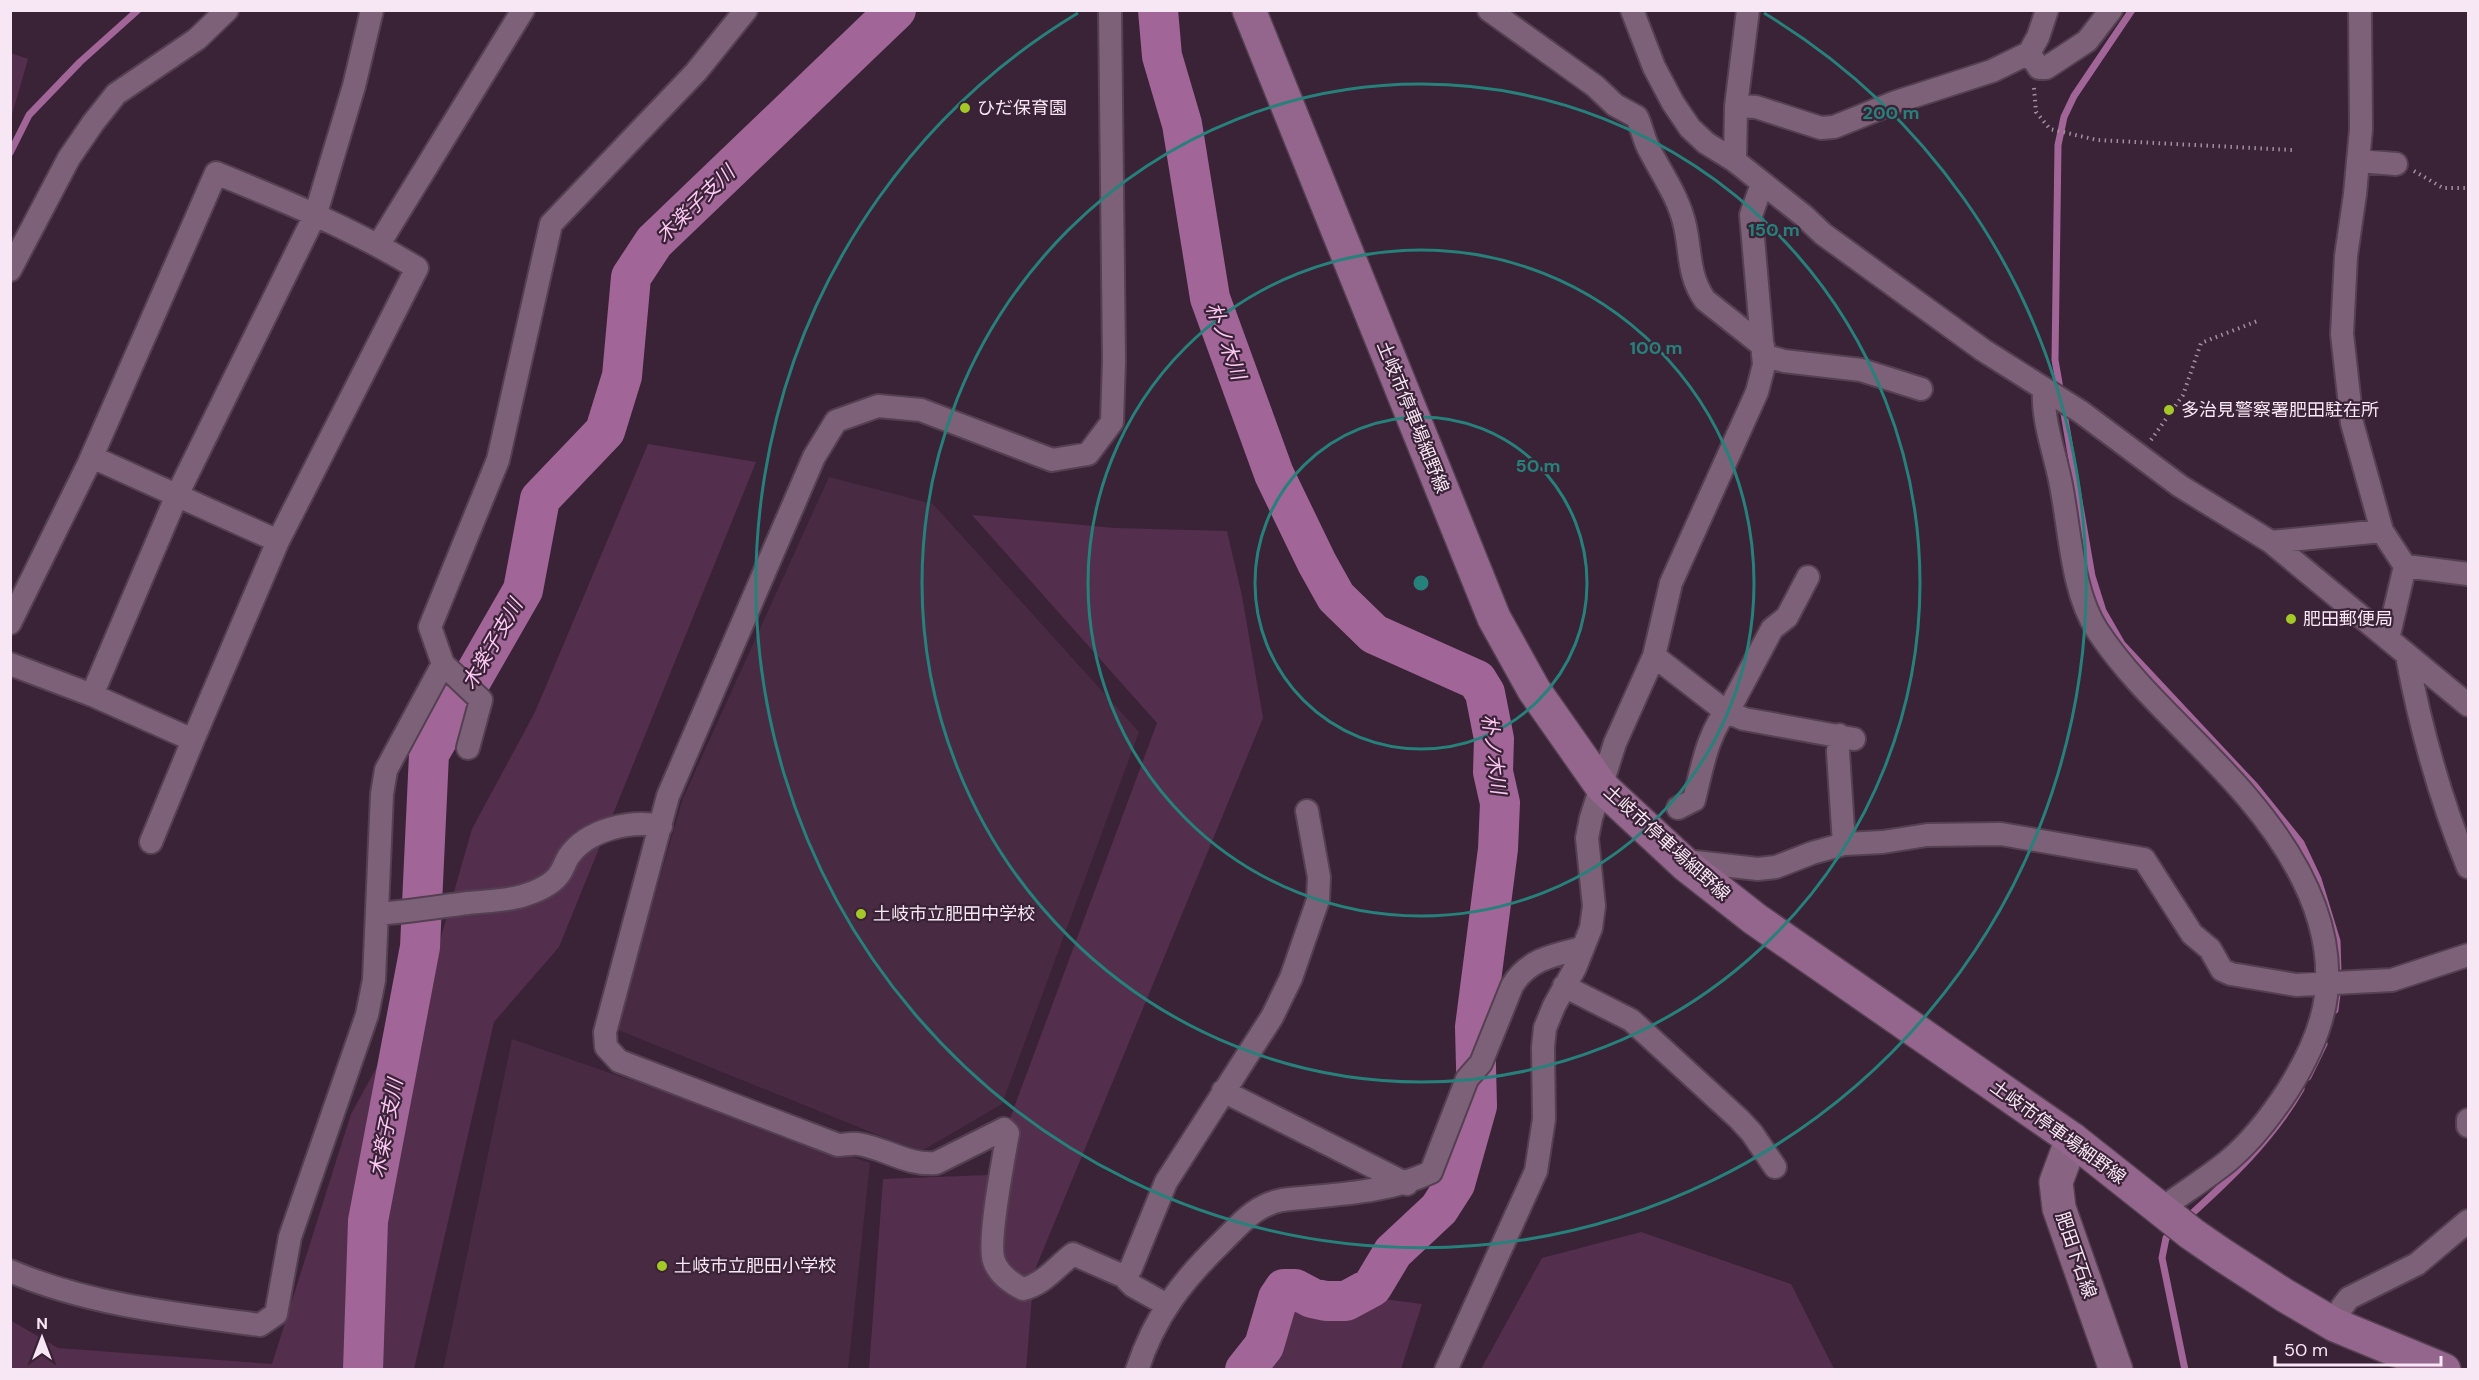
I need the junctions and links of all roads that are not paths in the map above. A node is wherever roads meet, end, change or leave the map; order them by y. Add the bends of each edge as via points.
1 (227, 10) edge
2 (372, 10) edge
3 (523, 10) edge
4 (746, 10) edge
5 (1110, 10) edge
6 (1249, 10) edge
7 (1490, 10) edge
8 (1632, 10) edge
9 (1748, 10) edge
10 (2047, 10) edge
11 (2111, 10) edge
12 (2360, 10) edge
13 (2034, 60) junction
14 (1736, 106) junction
15 (1735, 160) junction
16 (2358, 160) junction
17 (2396, 164) road end
18 (1761, 184) junction
19 (316, 213) junction
20 (379, 244) junction
21 (10, 270) edge
22 (1763, 350) junction
23 (1921, 389) dead end
24 (2046, 390) junction
25 (92, 457) junction
26 (177, 495) junction
27 (2382, 531) junction
28 (278, 541) junction
29 (2271, 542) junction
30 (2405, 566) junction
31 (2469, 574) edge
32 (1808, 577) dead end
33 (10, 623) edge
34 (2388, 639) junction
35 (1654, 656) junction
36 (2407, 656) junction
37 (10, 664) edge
38 (442, 664) junction
39 (92, 695) junction
40 (2469, 705) edge
41 (1725, 711) junction
42 (193, 740) junction
43 (468, 748) dead end
44 (1602, 787) junction
45 (1678, 808) dead end
46 (1307, 811) dead end
47 (661, 826) junction
48 (151, 842) dead end
49 (1844, 844) junction
50 (1686, 865) junction
51 (2469, 867) edge
52 (377, 914) junction
53 (1582, 948) junction
54 (2469, 955) edge
55 (2337, 983) junction
56 (1564, 986) junction
57 (1223, 1090) junction
58 (2469, 1120) edge
59 (2469, 1126) edge
60 (2072, 1139) junction
61 (1775, 1167) dead end
62 (1407, 1184) junction
63 (2164, 1211) junction
64 (2469, 1221) edge
65 (10, 1271) edge
66 (1123, 1276) junction
67 (1167, 1305) junction
68 (2335, 1324) junction
69 (1137, 1370) edge
70 (1446, 1370) edge
71 (2116, 1370) edge
72 (2444, 1370) edge

1 - 21 street via 197,39 116,94 69,158
2 - 19 street
3 - 20 street
4 - 38 street via 696,72 550,224 498,460 429,627
5 - 47 street via 1112,422 1088,454 1052,460 921,410 878,406 836,421 814,457 668,796
6 - 44 main road, 土岐市停車場細野線 via 1494,618 1534,690
7 - 22 street via 1595,86 1615,105 1637,117 1649,150 1676,199 1699,291
8 - 15 street via 1654,67 1690,128
9 - 14 street
10 - 13 street
11 - 13 street via 2087,41 2046,68
12 - 16 street
13 - 14 street via 1905,99 1834,127 1821,128 1756,107
14 - 15 street
15 - 18 street
16 - 17 street
16 - 27 street via 2346,256 2342,334 2352,423
18 - 22 street via 1751,215
18 - 24 street via 1832,241 1983,350
19 - 20 street
19 - 25 street via 216,173
19 - 26 street
20 - 28 street via 417,268
22 - 23 street via 1784,361 1861,370
22 - 35 street via 1764,365 1757,392 1671,583
24 - 29 street via 2180,486
24 - 55 street via 2045,413 2087,611 2113,653 2247,796 2293,858
25 - 26 street
25 - 33 street
26 - 28 street
26 - 39 street
27 - 29 street
27 - 30 street
28 - 42 street
29 - 34 street
30 - 31 street
30 - 34 street
32 - 41 street via 1787,617 1772,629
34 - 36 street
35 - 41 street
35 - 44 street via 1615,744
36 - 40 street
36 - 51 street via 2418,717 2442,801
37 - 39 street
38 - 43 street via 481,700
38 - 52 street via 386,770
39 - 42 street
41 - 45 street via 1707,748 1694,800
41 - 49 street via 1744,719 1847,737 1838,752
42 - 48 street
44 - 50 main road, 土岐市停車場細野線
44 - 53 street via 1587,838 1594,906 1591,928
46 - 57 street via 1319,878 1318,900 1291,978 1272,1017
47 - 52 street via 627,824 596,835 574,850 547,886 523,896
47 - 66 street via 605,1032 606,1047 620,1061 838,1145 857,1144 925,1164 936,1163 1004,1129 1008,1133 993,1260 1007,1281 1023,1290 1030,1288 1072,1254
49 - 50 street via 1776,867 1758,869 1695,862
49 - 55 street via 1927,835 2001,834 2144,859 2192,934 2210,949 2222,970 2296,985
50 - 60 main road, 土岐市停車場細野線 via 1755,919
52 - 65 street via 375,981 367,1015 290,1237 276,1314 260,1325 189,1315 46,1286
53 - 56 street
53 - 62 street via 1546,957 1519,974 1481,1063 1467,1079 1431,1172
54 - 55 street via 2392,981
55 - 63 street via 2326,996 2308,1054 2257,1133 2229,1161
56 - 61 street via 1630,1020 1739,1119
56 - 70 street via 1545,1029 1544,1119 1536,1171
57 - 62 street
57 - 66 street via 1166,1182 1131,1268
58 - 59 street
60 - 63 main road, 土岐市停車場細野線
60 - 71 main road, 肥田下石線 via 2056,1182 2058,1208
62 - 67 street via 1267,1203 1254,1210 1192,1271
63 - 68 main road, 土岐市停車場細野線 via 2284,1295
64 - 68 street via 2417,1264 2349,1298
66 - 67 street
67 - 69 street
68 - 72 main road, 土岐市停車場細野線

